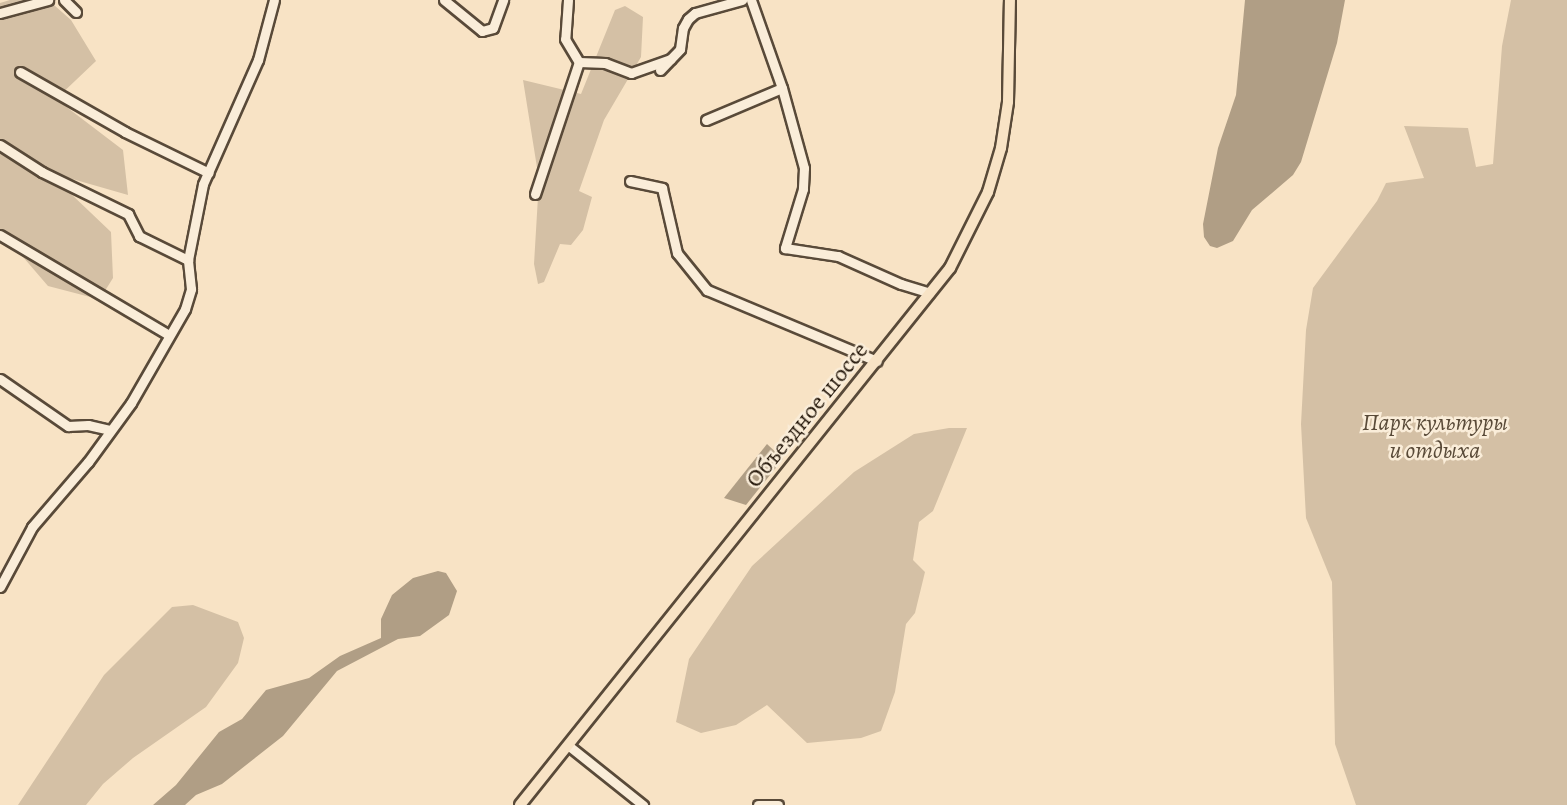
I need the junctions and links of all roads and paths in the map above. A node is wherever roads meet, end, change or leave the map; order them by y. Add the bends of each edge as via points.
1 (48, 0) edge
2 (64, 0) edge
3 (274, 0) edge
4 (444, 0) edge
5 (503, 0) edge
6 (568, 0) edge
7 (741, 0) edge
8 (751, 0) edge
9 (1010, 0) edge
10 (76, 12) dead end
11 (0, 13) edge
12 (670, 59) junction
13 (579, 62) junction
14 (660, 70) dead end
15 (20, 72) dead end
16 (782, 88) junction
17 (706, 120) dead end
18 (0, 145) edge
19 (209, 173) junction
20 (630, 181) dead end
21 (535, 194) dead end
22 (0, 235) edge
23 (188, 260) junction
24 (930, 293) junction
25 (169, 335) junction
26 (877, 362) junction
27 (0, 379) edge
28 (109, 430) junction
29 (0, 587) edge
30 (569, 746) junction
31 (520, 805) edge
32 (643, 805) edge
33 (758, 805) edge
34 (778, 805) edge

1 - 11 street
2 - 10 street
3 - 19 street via 258,61
4 - 5 street via 488,31
6 - 13 street via 565,39
7 - 12 street via 695,13 683,28 680,49
8 - 16 street
9 - 24 main road, Объездное шоссе via 1008,102 1001,148 988,192 966,239
12 - 13 street via 631,73 605,63
12 - 14 street
13 - 21 street
15 - 19 street
16 - 17 street
16 - 24 street via 804,168 803,188 785,248 838,256
18 - 23 street via 42,172 128,214 139,236
19 - 23 street
20 - 26 street via 662,188 677,253 707,290
22 - 25 street
23 - 25 street via 191,289
24 - 26 main road, Объездное шоссе
25 - 28 street via 131,403
26 - 30 main road, Объездное шоссе
27 - 28 street via 68,426
28 - 29 street via 32,527
30 - 31 main road, Объездное шоссе
30 - 32 street
33 - 34 street

